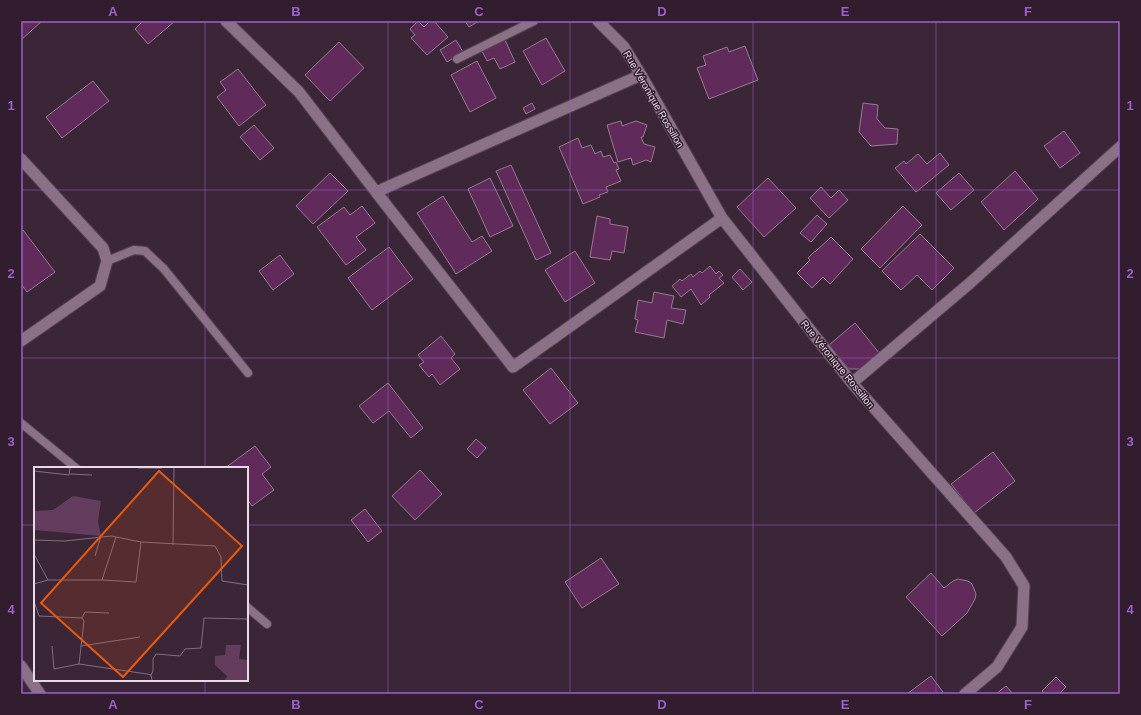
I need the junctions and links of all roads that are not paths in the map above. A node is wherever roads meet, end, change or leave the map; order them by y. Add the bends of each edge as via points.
1 (226, 21) edge
2 (534, 21) edge
3 (598, 21) edge
4 (457, 59) dead end
5 (641, 74) junction
6 (1120, 147) edge
7 (21, 159) edge
8 (376, 192) junction
9 (722, 218) junction
10 (107, 260) junction
11 (21, 341) edge
12 (248, 373) dead end
13 (852, 383) junction
14 (21, 423) edge
15 (75, 467) edge
16 (248, 608) edge
17 (267, 624) dead end
18 (21, 666) edge
19 (40, 694) edge
20 (965, 694) edge

1 - 8 street via 299,92
2 - 4 lane
3 - 5 street, Rue Véronique Rossillon via 624,47
5 - 8 street
5 - 9 street, Rue Véronique Rossillon
6 - 13 street via 970,282
7 - 10 street via 103,248
8 - 9 street via 513,368
9 - 13 street, Rue Véronique Rossillon
10 - 11 street via 100,286
10 - 12 lane via 134,250 145,251 164,269
13 - 20 street, Rue Véronique Rossillon via 1006,557 1024,586 1022,627 997,667
14 - 15 lane
16 - 17 lane
18 - 19 street

